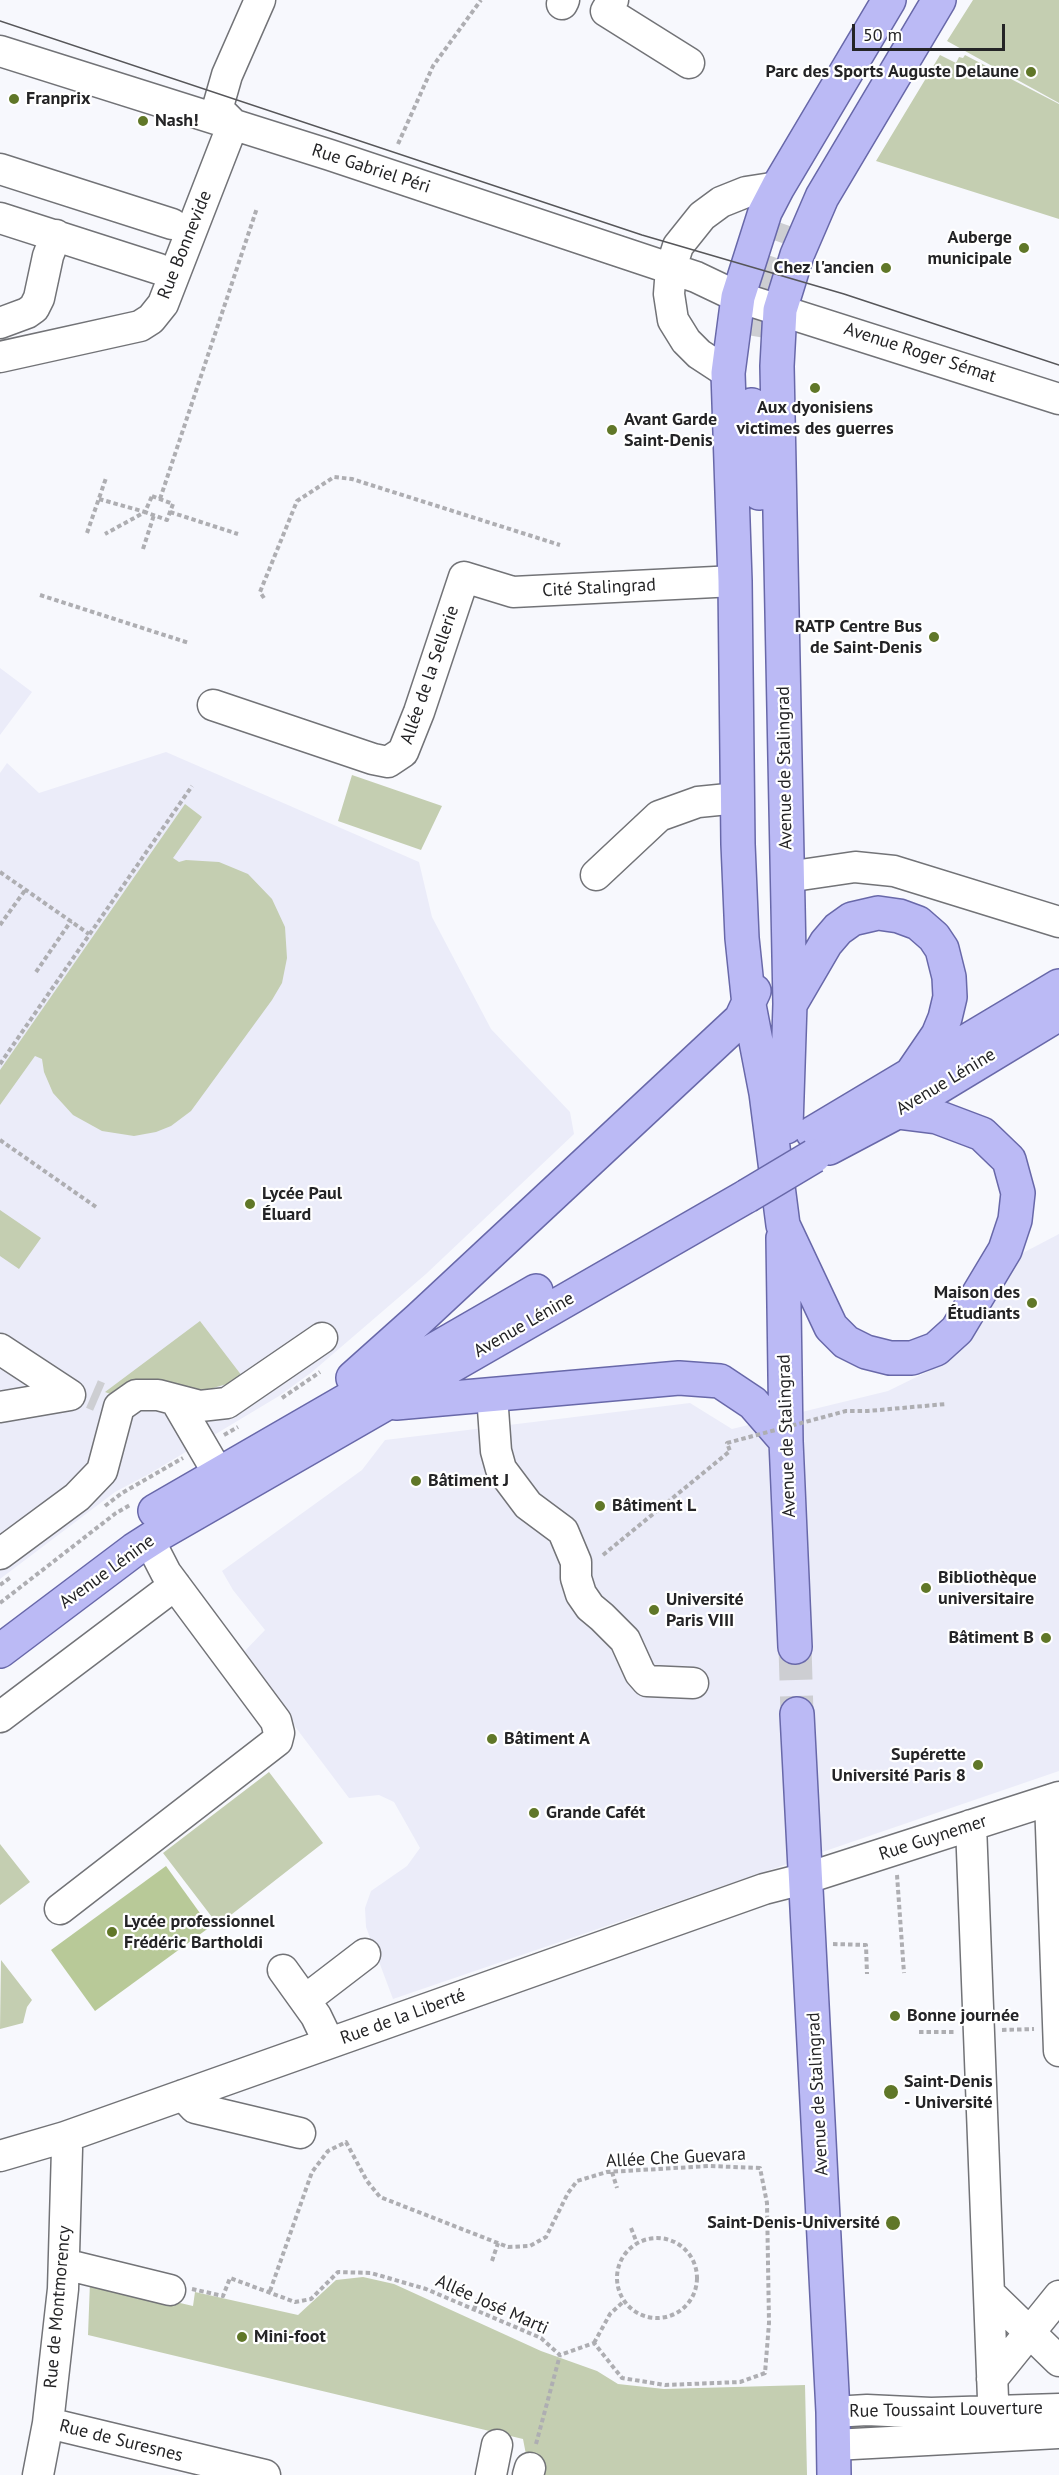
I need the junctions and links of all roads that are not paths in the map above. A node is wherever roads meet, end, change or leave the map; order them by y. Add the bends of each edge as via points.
1 (260, 0) edge
2 (613, 0) edge
3 (888, 0) edge
4 (907, 0) edge
5 (921, 0) edge
6 (939, 0) edge
7 (0, 51) edge
8 (689, 63) dead end
9 (232, 124) junction
10 (0, 168) edge
11 (778, 187) junction
12 (0, 218) edge
13 (172, 224) dead end
14 (56, 236) junction
15 (159, 268) dead end
16 (671, 268) junction
17 (738, 297) junction
18 (780, 310) junction
19 (0, 323) edge
20 (753, 336) tunnel mouth
21 (0, 357) edge
22 (728, 373) junction
23 (1059, 399) edge
24 (752, 405) junction
25 (464, 577) joint
26 (735, 581) junction
27 (213, 705) dead end
28 (785, 792) junction
29 (738, 798) junction
30 (596, 875) dead end
31 (787, 877) junction
32 (1059, 922) edge
33 (752, 948) junction
34 (1059, 986) edge
35 (790, 1004) junction
36 (750, 1005) junction
37 (1059, 1014) edge
38 (725, 1035) junction
39 (910, 1076) junction
40 (766, 1093) junction
41 (897, 1112) junction
42 (813, 1145) junction
43 (747, 1184) junction
44 (783, 1225) junction
45 (322, 1338) dead end
46 (0, 1349) edge
47 (492, 1395) junction
48 (95, 1398) junction
49 (176, 1401) junction
50 (388, 1403) junction
51 (0, 1407) edge
52 (319, 1414) junction
53 (786, 1441) junction
54 (218, 1473) junction
55 (150, 1540) junction
56 (0, 1554) edge
57 (175, 1585) junction
58 (0, 1622) edge
59 (795, 1647) tunnel mouth
60 (0, 1651) edge
61 (693, 1683) dead end
62 (797, 1714) tunnel mouth
63 (0, 1717) edge
64 (1054, 1799) edge
65 (971, 1826) junction
66 (807, 1878) junction
67 (60, 1909) dead end
68 (365, 1954) dead end
69 (283, 1970) dead end
70 (305, 2000) junction
71 (329, 2043) junction
72 (1059, 2051) edge
73 (183, 2095) junction
74 (300, 2133) dead end
75 (65, 2137) junction
76 (0, 2156) edge
77 (64, 2264) junction
78 (170, 2290) road end
79 (989, 2293) junction
80 (1059, 2296) edge
81 (1029, 2334) junction
82 (1059, 2361) edge
83 (993, 2379) junction
84 (1059, 2409) edge
85 (48, 2423) junction
86 (1001, 2423) junction
87 (1059, 2423) edge
88 (1059, 2433) edge
89 (834, 2442) edge
90 (497, 2445) dead end
91 (38, 2475) edge
92 (265, 2475) edge
93 (491, 2475) edge

1 - 9 street via 219,103 220,111
2 - 8 street via 606,11
3 - 11 main road, Avenue de Stalingrad
4 - 5 main road via 799,183 784,224
6 - 18 main road, Avenue de Stalingrad via 822,197 797,255
7 - 9 street, Rue Gabriel Péri
9 - 16 street, Rue Gabriel Péri
9 - 21 street, Rue Bonnevide via 163,304 151,318 123,331
10 - 13 street
11 - 16 street via 746,192 721,202 702,216 678,246
11 - 17 main road, Avenue de Stalingrad via 756,235
12 - 14 street
14 - 15 street
14 - 19 street via 34,308
16 - 17 street, Rue Gabriel Péri
16 - 22 street via 673,320 699,354
17 - 18 street, Avenue Roger Sémat
17 - 22 main road, Avenue de Stalingrad
18 - 23 street, Avenue Roger Sémat
18 - 28 main road, Avenue de Stalingrad via 777,366
20 - 24 main road, Avenue de Stalingrad
22 - 26 main road, Avenue de Stalingrad
24 - 28 main road
24 - 33 main road, Avenue de Stalingrad
25 - 26 street, Cité Stalingrad via 513,592
25 - 27 street, Allée de la Sellerie via 404,752 388,762
26 - 29 main road, Avenue de Stalingrad
28 - 31 main road, Avenue de Stalingrad
29 - 30 street via 698,802 659,816
29 - 33 main road, Avenue de Stalingrad
31 - 32 street via 855,867 894,871
31 - 35 main road, Avenue de Stalingrad
33 - 36 main road
33 - 38 main road
33 - 40 main road, Avenue de Stalingrad
34 - 39 main road, Avenue Lénine
35 - 39 main road via 826,943 852,919 878,913 918,923 942,948 950,997 938,1035
35 - 44 main road, Avenue de Stalingrad
36 - 38 main road
36 - 40 main road, Avenue de Stalingrad
37 - 41 main road, Avenue Lénine
38 - 52 main road via 386,1351 344,1385
39 - 42 main road, Avenue Lénine
40 - 44 main road, Avenue de Stalingrad
41 - 42 main road, Avenue Lénine
41 - 44 main road via 937,1117 982,1134 1009,1160 1018,1193 1015,1221 1005,1250 957,1330 936,1349 912,1358 890,1358 846,1342 826,1318
42 - 43 main road, Avenue Lénine
43 - 50 main road, Avenue Lénine
43 - 52 main road, Avenue Lénine
44 - 53 main road, Avenue de Stalingrad
45 - 49 street via 227,1403 200,1406
46 - 48 street
47 - 50 main road
47 - 53 main road via 679,1378 720,1381 753,1403
47 - 61 street via 501,1469 528,1506 563,1531 576,1562 581,1594 590,1607 625,1640 639,1673 647,1681
48 - 49 street via 158,1395
48 - 51 street
48 - 56 street via 102,1471 77,1497
49 - 54 street
50 - 55 main road, Avenue Lénine
52 - 54 main road, Avenue Lénine
53 - 59 main road, Avenue de Stalingrad
54 - 58 main road, Avenue Lénine via 126,1528
55 - 57 street
55 - 60 main road, Avenue Lénine
57 - 63 street
57 - 67 street via 276,1721 280,1728 277,1741
62 - 66 main road, Avenue de Stalingrad
64 - 65 street, Rue Guynemer
64 - 72 street
65 - 66 street, Rue Guynemer
65 - 79 street
66 - 71 street, Rue de la Liberté via 764,1889
66 - 89 main road, Avenue de Stalingrad
68 - 70 street
69 - 70 street
70 - 71 street
71 - 73 street, Rue de la Liberté
73 - 74 street via 195,2108
73 - 75 street, Rue de la Liberté
75 - 76 street, Rue de la Liberté
75 - 77 street, Rue de Montmorency
77 - 78 street
77 - 85 street, Rue de Montmorency
79 - 81 street
79 - 83 street
80 - 81 street
81 - 82 street
81 - 83 street
83 - 86 street
84 - 86 street, Rue Toussaint Louverture
85 - 91 street, Rue de Montmorency
85 - 92 street, Rue de Suresnes
86 - 87 street
86 - 88 street, Rue Toussaint Louverture
86 - 89 street
90 - 93 street

